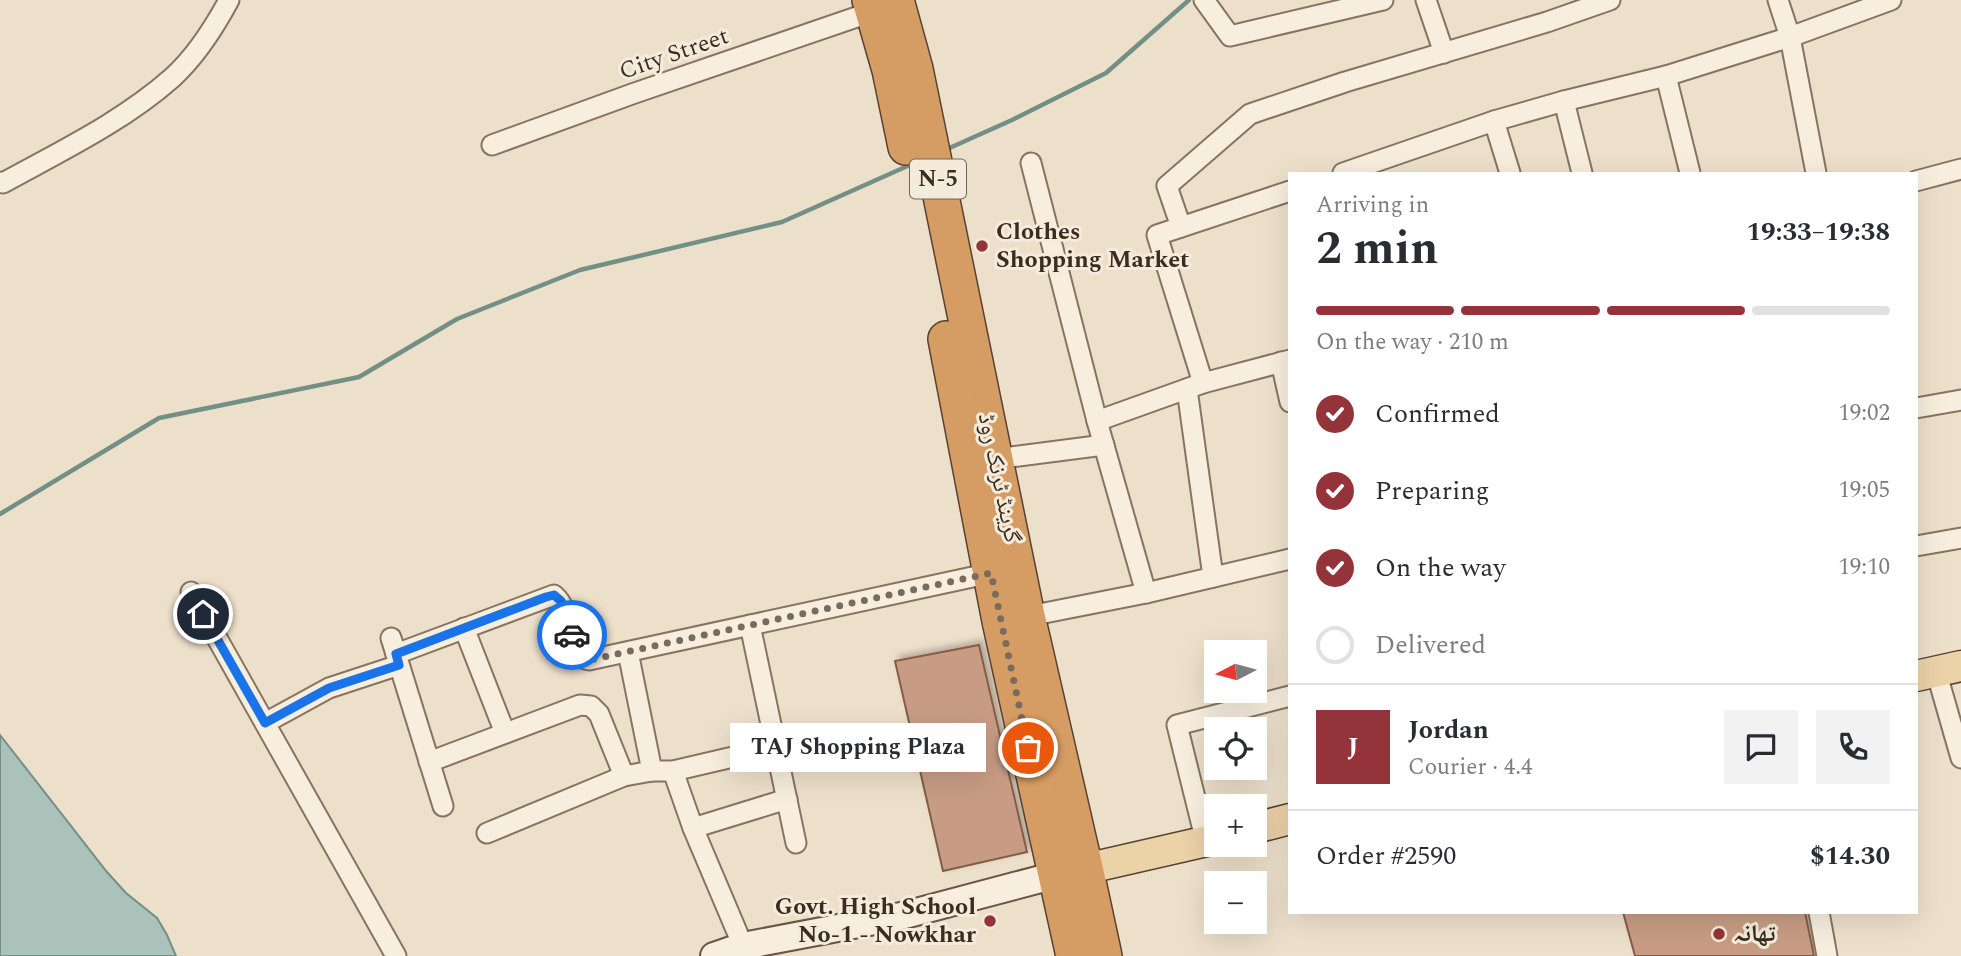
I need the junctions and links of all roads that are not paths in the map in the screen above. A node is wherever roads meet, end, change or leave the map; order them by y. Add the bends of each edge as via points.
1 (229, 0) edge
2 (1383, 0) edge
3 (1426, 0) edge
4 (1609, 0) edge
5 (1778, 0) edge
6 (1891, 0) edge
7 (1206, 2) edge
8 (889, 3) edge
9 (1790, 37) junction
10 (1444, 53) junction
11 (1666, 76) junction
12 (1564, 101) junction
13 (1494, 121) junction
14 (492, 145) dead end
15 (1031, 163) dead end
16 (1961, 169) edge
17 (1346, 172) edge
18 (1510, 172) edge
19 (1582, 172) edge
20 (1690, 172) edge
21 (1816, 172) edge
22 (1918, 180) edge
23 (0, 182) edge
24 (1288, 192) edge
25 (1181, 227) junction
26 (948, 291) junction
27 (1285, 361) edge
28 (1195, 386) junction
29 (1288, 386) edge
30 (1961, 400) edge
31 (1918, 408) edge
32 (1097, 421) junction
33 (1104, 445) junction
34 (995, 459) junction
35 (1961, 538) edge
36 (1918, 546) edge
37 (1288, 559) edge
38 (991, 573) junction
39 (1213, 577) junction
40 (191, 592) dead end
41 (1146, 593) junction
42 (1014, 619) junction
43 (750, 625) junction
44 (464, 628) junction
45 (395, 652) junction
46 (628, 652) junction
47 (1930, 668) edge
48 (1288, 696) edge
49 (265, 723) junction
50 (505, 733) junction
51 (776, 747) junction
52 (1961, 758) edge
53 (429, 762) junction
54 (652, 771) junction
55 (673, 771) junction
56 (624, 776) junction
57 (787, 799) junction
58 (443, 806) dead end
59 (1204, 817) edge
60 (1288, 820) edge
61 (1267, 825) edge
62 (693, 828) junction
63 (487, 833) dead end
64 (796, 843) dead end
65 (1204, 843) edge
66 (1071, 872) junction
67 (1819, 914) edge
68 (743, 946) junction
69 (396, 956) edge
70 (714, 956) edge
71 (1074, 956) edge
72 (1104, 956) edge
73 (1827, 956) edge

1 - 23 street via 214,28 173,77 111,124
2 - 7 street via 1230,36
3 - 10 street
4 - 10 street
5 - 9 street
6 - 9 street
8 - 14 street, City Street
8 - 26 highway, گرینڈ ٹرنک روڈ / N-5
9 - 11 street
9 - 21 street
10 - 25 street via 1251,114 1167,186
11 - 12 street
11 - 20 street
12 - 13 street
12 - 19 street
13 - 17 street
13 - 18 street
15 - 32 street
16 - 22 street
24 - 25 street
25 - 28 street via 1157,235
26 - 34 highway, گرینڈ ٹرنک روڈ / N-5
26 - 38 highway, گرینڈ ٹرنک روڈ / N-5
27 - 28 street
27 - 29 street
28 - 32 street
28 - 39 street
30 - 31 street
32 - 33 street
33 - 34 street
33 - 41 street
34 - 42 highway, گرینڈ ٹرنک روڈ / N-5
35 - 36 street
37 - 39 street
38 - 42 highway, گرینڈ ٹرنک روڈ / N-5
38 - 43 street
39 - 41 street
40 - 49 street
41 - 42 street
42 - 66 highway, گرینڈ ٹرنک روڈ / N-5
43 - 46 street
43 - 51 street
44 - 45 street
44 - 46 street via 554,595 561,601 582,659
44 - 50 street
45 - 49 street
45 - 53 street
46 - 54 street
47 - 52 street
48 - 59 street via 1177,725
49 - 69 street
50 - 53 street
50 - 56 street via 580,705 591,706 599,713
51 - 55 street
51 - 57 street
53 - 58 street
54 - 55 street
54 - 56 street
55 - 62 street
56 - 63 street
57 - 62 street
57 - 64 street
60 - 61 main road
62 - 68 street
65 - 66 main road
66 - 68 street via 901,916
66 - 71 highway, گرینڈ ٹرنک روڈ / N-5
66 - 72 highway, گرینڈ ٹرنک روڈ / N-5
67 - 73 street
68 - 70 street

